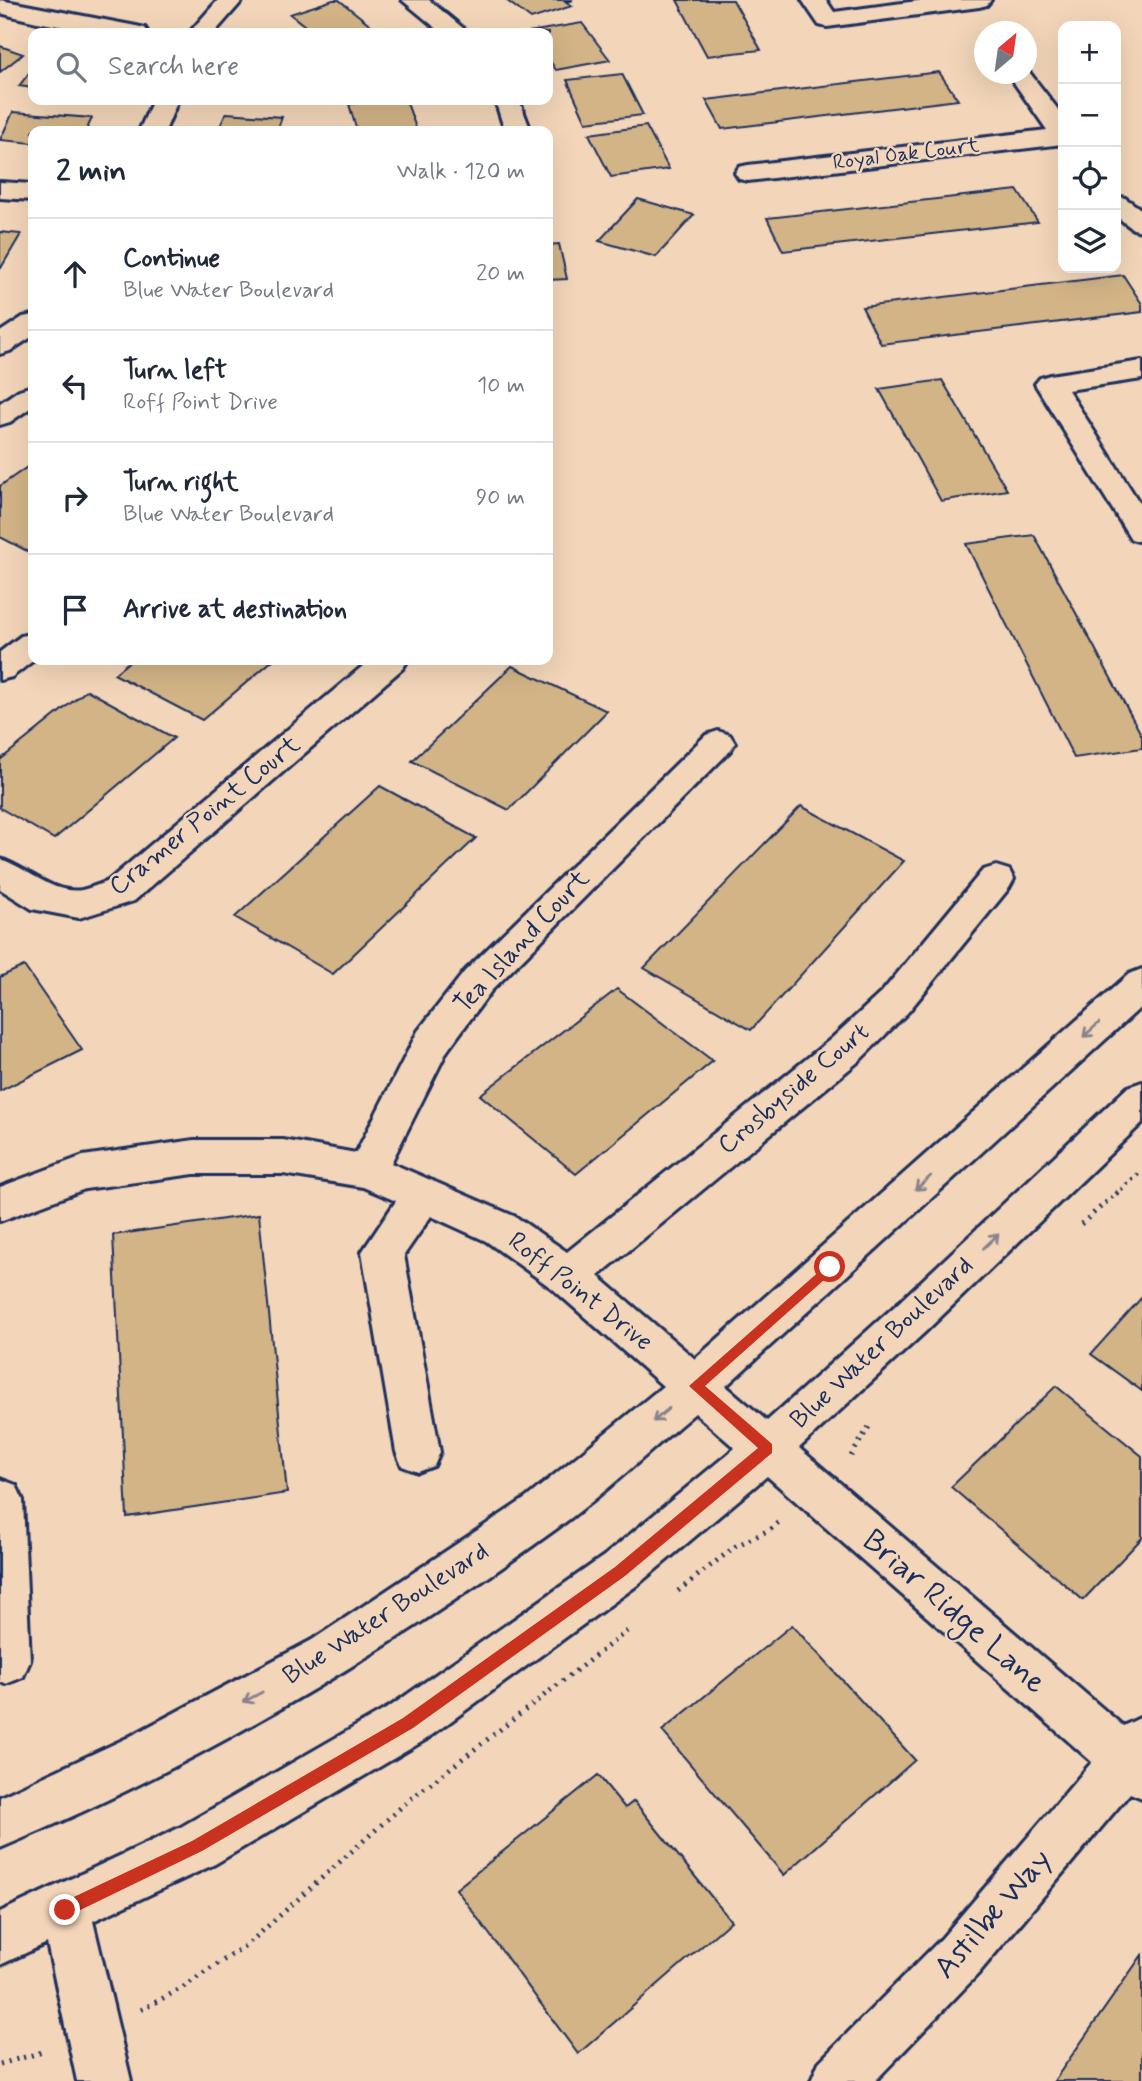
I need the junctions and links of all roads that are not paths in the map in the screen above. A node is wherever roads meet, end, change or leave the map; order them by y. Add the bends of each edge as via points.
1 (231, 0) edge
2 (414, 0) edge
3 (814, 0) edge
4 (0, 6) edge
5 (977, 8) edge
6 (106, 28) edge
7 (206, 28) edge
8 (450, 28) edge
9 (1027, 84) edge
10 (164, 105) edge
11 (509, 105) edge
12 (154, 126) edge
13 (516, 126) edge
14 (1058, 128) edge
15 (1058, 136) edge
16 (748, 173) dead end
17 (0, 190) edge
18 (28, 192) edge
19 (1121, 208) edge
20 (1142, 223) edge
21 (28, 326) edge
22 (0, 345) edge
23 (1142, 370) edge
24 (28, 397) edge
25 (0, 416) edge
26 (1142, 531) edge
27 (28, 648) edge
28 (385, 665) edge
29 (0, 669) edge
30 (718, 743) dead end
31 (0, 872) edge
32 (996, 879) dead end
33 (1142, 984) edge
34 (1142, 1098) edge
35 (367, 1171) junction
36 (424, 1194) junction
37 (0, 1203) edge
38 (568, 1276) junction
39 (695, 1386) junction
40 (768, 1448) junction
41 (418, 1452) dead end
42 (0, 1500) edge
43 (6, 1661) dead end
44 (1137, 1758) edge
45 (0, 1823) edge
46 (65, 1910) junction
47 (0, 1939) edge
48 (104, 2081) edge
49 (838, 2081) edge

1 - 7 street
2 - 8 street
3 - 5 street via 827,20
4 - 6 street
9 - 14 street
10 - 12 street
11 - 13 street
15 - 16 street, Royal Oak Court
17 - 18 street
19 - 20 street
21 - 22 street
23 - 26 street via 1051,384
24 - 25 street
27 - 29 street
28 - 31 street, Cramer Point Court via 121,891 79,904 45,900
30 - 35 street, Tea Island Court via 478,981 432,1042
32 - 38 street, Crosbyside Court via 895,1002 845,1050
33 -> 39 street, Blue Water Boulevard
40 -> 34 street, Blue Water Boulevard
35 - 36 street, Roff Point Drive
35 - 37 street, Roff Point Drive via 283,1157 194,1157 83,1173
36 - 38 street, Roff Point Drive via 501,1229
36 - 41 street via 383,1252
38 - 39 street, Roff Point Drive
39 - 40 street, Roff Point Drive
39 -> 45 street, Blue Water Boulevard via 542,1513 329,1656 144,1755
40 - 44 street, Briar Ridge Lane
40 - 46 street, Blue Water Boulevard via 620,1571 408,1723 197,1846
42 - 43 street
44 - 49 street, Astilbe Way via 960,1956
46 - 47 street, Blue Water Boulevard
46 - 48 street

